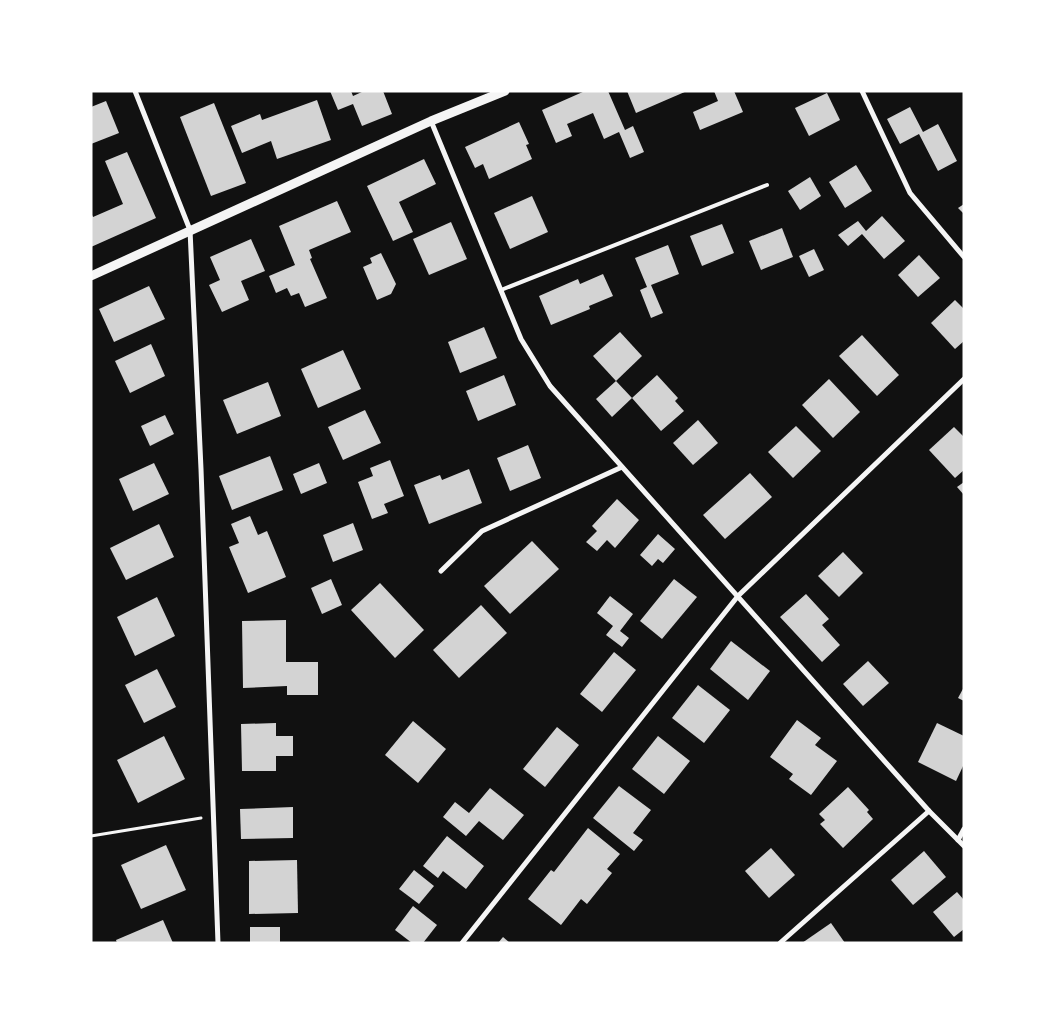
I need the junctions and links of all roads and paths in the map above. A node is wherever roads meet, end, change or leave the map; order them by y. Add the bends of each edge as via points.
1 (135, 91) edge
2 (505, 91) edge
3 (862, 91) edge
4 (431, 122) junction
5 (766, 186) dead end
6 (190, 230) junction
7 (964, 257) edge
8 (91, 276) edge
9 (501, 290) junction
10 (964, 379) edge
11 (622, 467) junction
12 (441, 571) dead end
13 (738, 596) junction
14 (929, 811) junction
15 (212, 816) junction
16 (964, 829) edge
17 (91, 836) edge
18 (958, 840) junction
19 (964, 846) edge
20 (218, 943) edge
21 (462, 943) edge
22 (780, 943) edge

1 - 6 street
2 - 4 street
3 - 7 street via 910,193
4 - 6 street
4 - 9 street
5 - 9 lane
6 - 8 street
6 - 15 street
9 - 11 street via 521,339 550,386
10 - 13 street
11 - 12 street via 482,531
11 - 13 street
13 - 14 street
13 - 21 street
14 - 18 street
14 - 22 street
15 - 17 path
15 - 20 street
16 - 18 street
18 - 19 street

